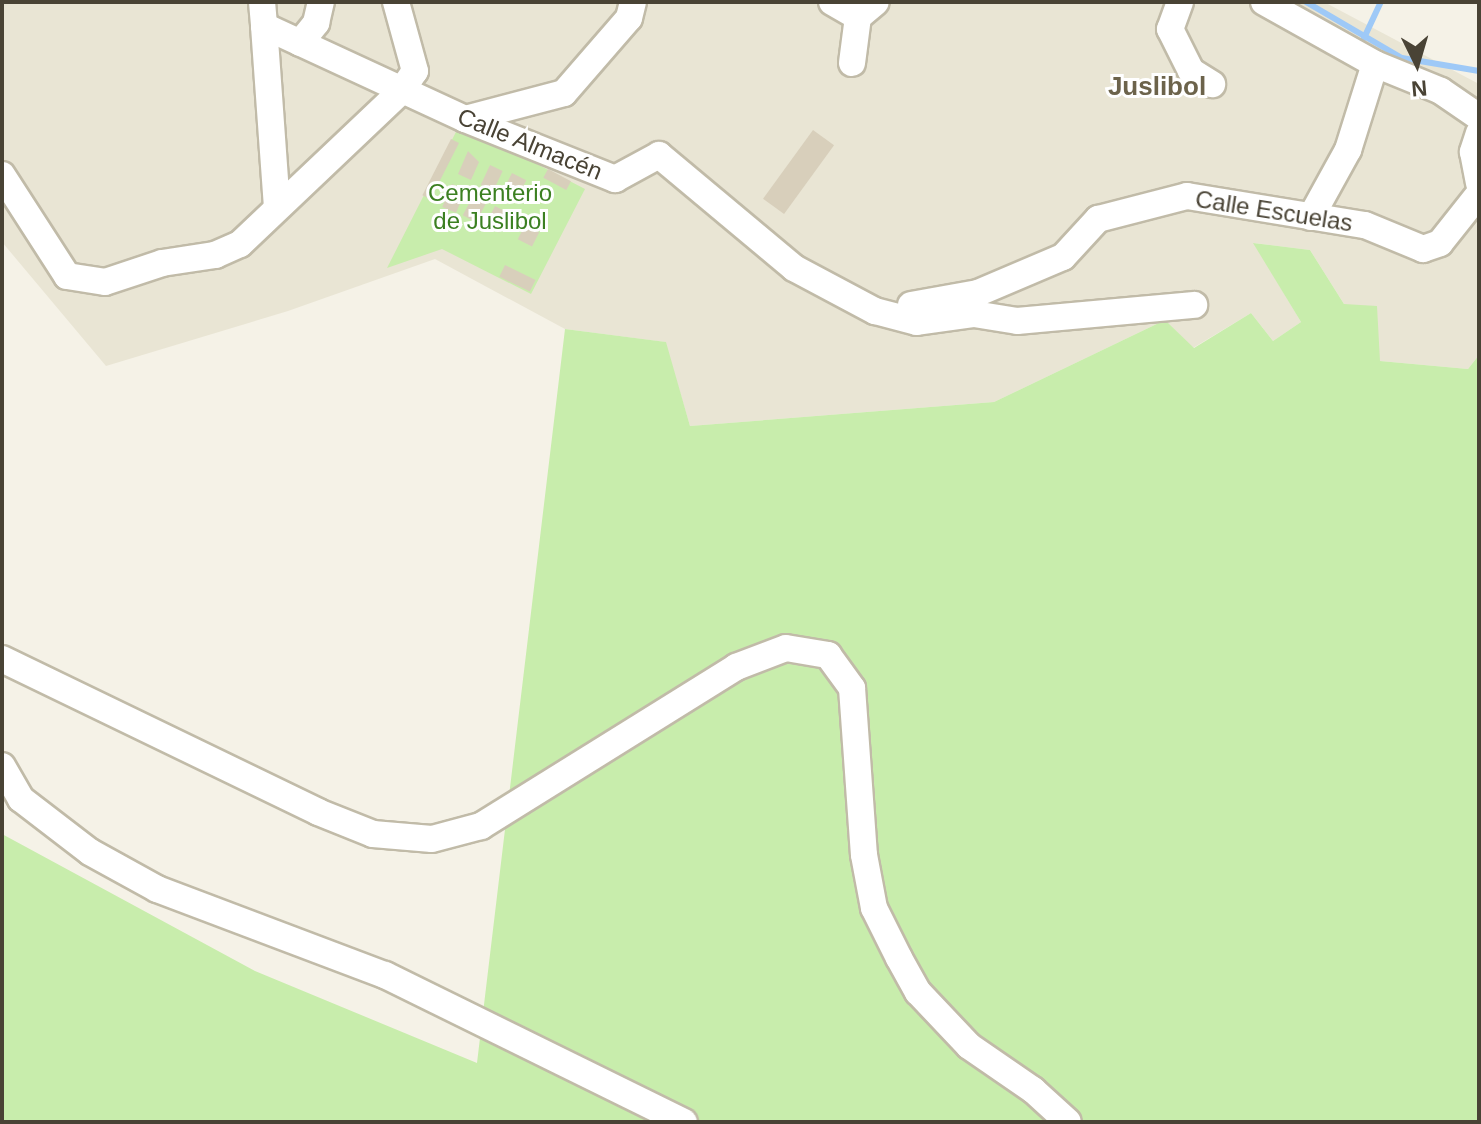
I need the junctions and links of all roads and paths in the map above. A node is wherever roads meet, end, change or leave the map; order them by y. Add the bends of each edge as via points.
1 (321, 2) edge
2 (396, 2) edge
3 (633, 2) edge
4 (832, 2) edge
5 (1180, 2) edge
6 (1264, 2) edge
7 (867, 9) edge
8 (263, 14) edge
9 (300, 43) junction
10 (1363, 58) junction
11 (852, 63) dead end
12 (1212, 84) dead end
13 (402, 90) junction
14 (1479, 117) edge
15 (465, 119) junction
16 (1479, 133) edge
17 (2, 175) edge
18 (1479, 183) edge
19 (1479, 194) edge
20 (277, 206) junction
21 (1311, 217) junction
22 (1194, 305) dead end
23 (875, 311) junction
24 (2, 659) edge
25 (2, 766) edge
26 (684, 1122) edge
27 (1068, 1122) edge

1 - 9 street via 316,23
2 - 13 street via 415,71
3 - 15 street via 629,18 564,93
4 - 7 street
5 - 12 street via 1170,29 1191,71
6 - 10 street
7 - 11 street
8 - 9 street, Calle Almacén
8 - 20 street
9 - 13 street, Calle Almacén
10 - 14 street via 1441,91
10 - 21 street via 1348,150
13 - 15 street, Calle Almacén
13 - 20 street
15 - 23 street, Calle Almacén via 615,179 659,155 794,268
16 - 18 street via 1473,152
17 - 20 street via 67,276 105,282 240,244
19 - 21 street, Calle Escuelas via 1432,248 1412,247 1365,225
21 - 23 street, Calle Escuelas via 1187,196 1098,219 1063,257 978,293
22 - 23 street via 1017,321 974,314 917,322
24 - 27 street via 318,812 373,834 432,839 481,826 736,667 786,648 828,655 852,688 862,767 864,855 874,908 899,958 918,992 969,1046 1033,1090
25 - 26 street via 21,799 90,852 157,889 385,975

